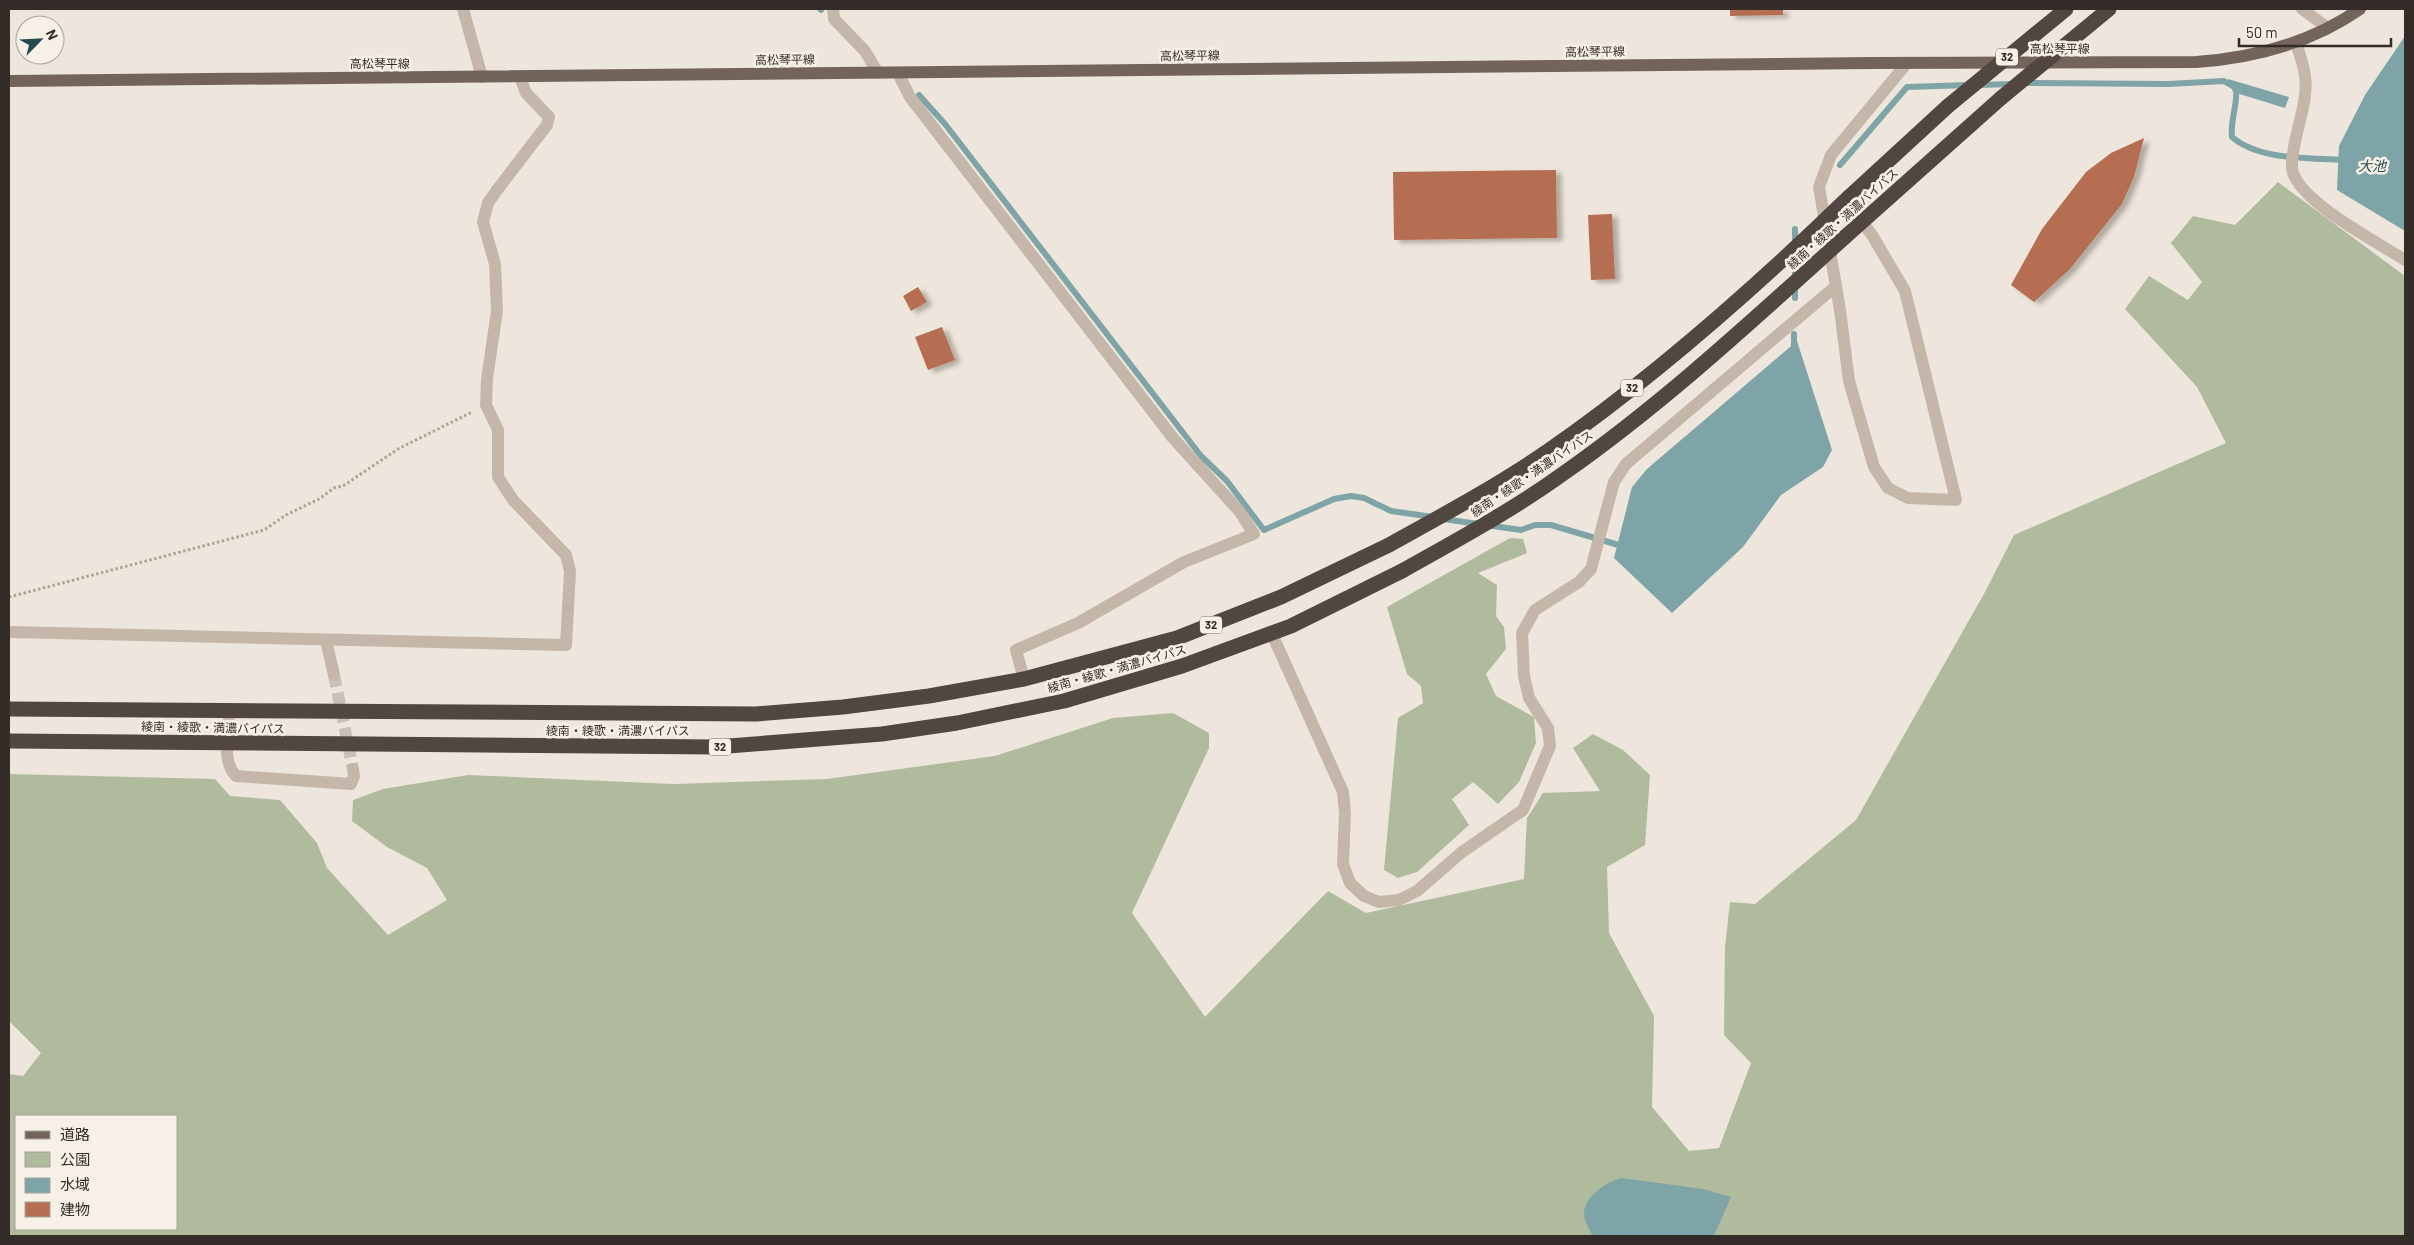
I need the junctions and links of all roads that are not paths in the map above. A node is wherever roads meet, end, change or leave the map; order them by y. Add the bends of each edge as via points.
1 (463, 9) edge
2 (833, 9) edge
3 (2066, 9) edge
4 (2109, 9) edge
5 (2302, 9) edge
6 (2360, 9) edge
7 (2328, 28) junction
8 (2296, 42) junction
9 (1907, 63) junction
10 (878, 73) junction
11 (898, 73) junction
12 (482, 77) junction
13 (520, 77) junction
14 (9, 81) edge
15 (1862, 222) junction
16 (2405, 260) edge
17 (1836, 286) junction
18 (9, 632) edge
19 (1272, 634) junction
20 (326, 640) junction
21 (334, 675) tunnel mouth
22 (1024, 679) junction
23 (9, 710) edge
24 (229, 712) junction
25 (9, 741) edge
26 (228, 743) junction
27 (353, 769) dead end

1 - 12 street
2 - 10 street via 834,19 865,51
3 - 22 highway, 綾南・綾歌・満濃バイパス / 32, bridge via 1948,106 1695,338 1549,450 1489,490 1389,545 1281,597 1177,638
4 - 15 highway, 綾南・綾歌・満濃バイパス / 32, bridge
5 - 7 street
6 - 7 main road, 高松琴平線
7 - 8 main road, 高松琴平線
8 - 9 main road, 高松琴平線 via 2236,59 2196,62
8 - 16 street via 2305,76 2305,94 2292,167 2296,180 2319,205
9 - 11 main road, 高松琴平線
9 - 17 street via 1831,156 1819,187
10 - 11 main road, 高松琴平線
10 - 13 main road, 高松琴平線
11 - 22 street via 910,98 1167,431 1240,512 1254,534 1184,562 1072,627 1016,650
12 - 13 main road, 高松琴平線
12 - 14 main road, 高松琴平線
13 - 20 street via 526,93 549,117 547,125 488,203 483,222 496,264 497,311 486,405 498,430 498,477 513,500 566,555 570,571 566,645
15 - 17 street via 1905,291 1956,500 1908,498 1888,488 1874,467 1849,381
15 - 19 highway, 綾南・綾歌・満濃バイパス / 32, bridge via 1710,360 1564,474 1504,514 1402,571
17 - 19 street via 1626,464 1614,482 1591,569 1579,582 1535,610 1522,633 1524,676 1529,698 1548,728 1550,746 1524,810 1399,900 1379,902 1364,896 1350,883 1343,864 1345,813 1342,792
18 - 20 street
19 - 26 highway, 綾南・綾歌・満濃バイパス / 32 via 1182,666 1064,701 957,723 882,734 716,747
20 - 21 street
22 - 24 highway, 綾南・綾歌・満濃バイパス / 32 via 843,708 756,714
23 - 24 highway, 綾南・綾歌・満濃バイパス / 32
24 - 26 street
25 - 26 highway, 綾南・綾歌・満濃バイパス / 32
26 - 27 street via 227,761 236,776 350,784

